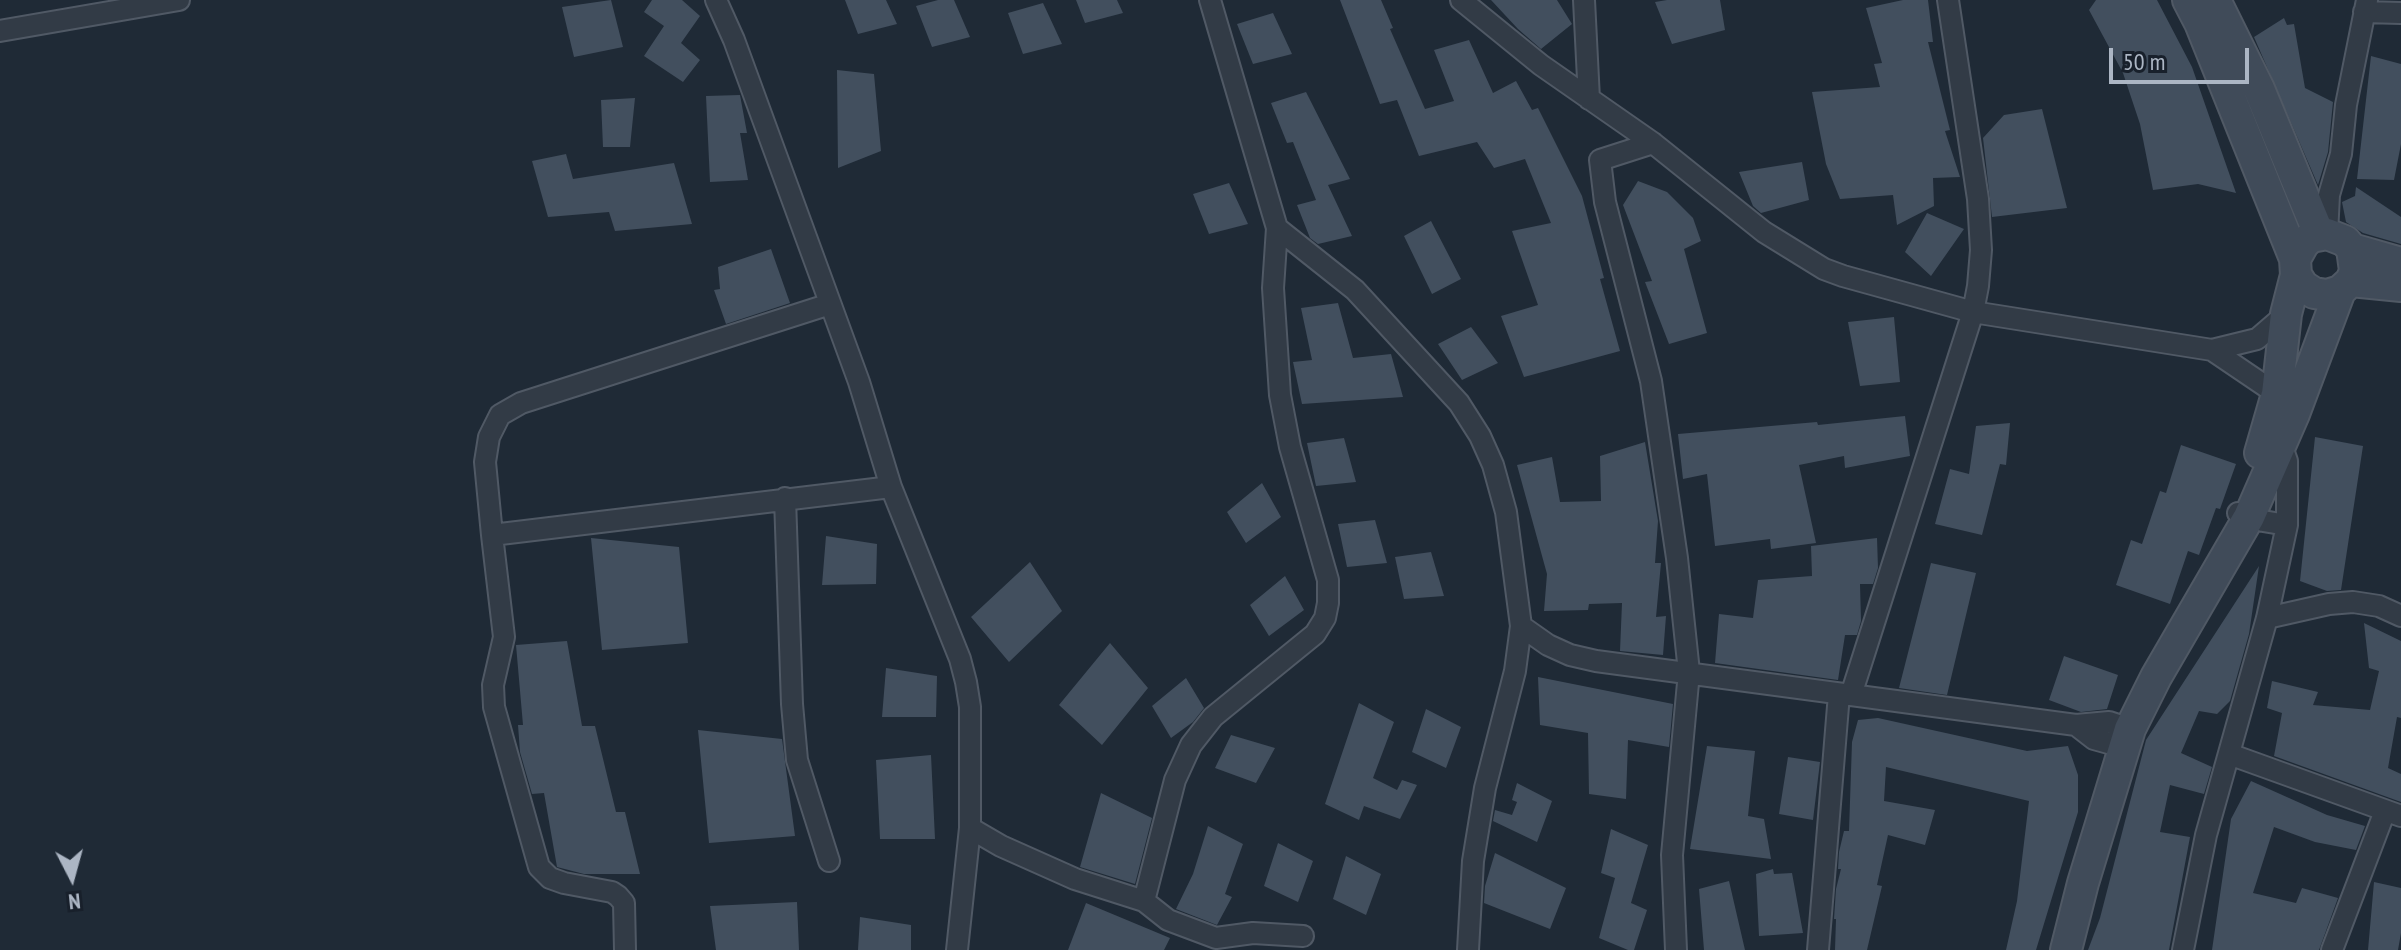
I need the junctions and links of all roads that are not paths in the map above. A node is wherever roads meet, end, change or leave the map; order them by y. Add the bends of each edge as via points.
1 (179, 0) edge
2 (716, 0) edge
3 (1210, 0) edge
4 (1461, 0) edge
5 (1584, 0) edge
6 (1948, 0) edge
7 (2188, 0) edge
8 (2215, 0) edge
9 (2365, 6) edge
10 (2401, 13) edge
11 (0, 31) edge
12 (1589, 99) junction
13 (1653, 143) junction
14 (1277, 228) junction
15 (2333, 239) junction
16 (2401, 263) edge
17 (2295, 267) junction
18 (2345, 286) junction
19 (2401, 286) edge
20 (830, 304) junction
21 (1973, 312) junction
22 (2286, 314) junction
23 (2212, 350) junction
24 (2277, 394) junction
25 (2274, 440) junction
26 (891, 487) junction
27 (785, 498) junction
28 (2242, 515) junction
29 (2287, 525) junction
30 (492, 535) junction
31 (2401, 616) edge
32 (2267, 618) junction
33 (1521, 626) junction
34 (1689, 672) junction
35 (1845, 694) junction
36 (2120, 736) junction
37 (2229, 754) junction
38 (2393, 813) edge
39 (970, 828) junction
40 (829, 861) dead end
41 (1144, 901) junction
42 (1303, 936) dead end
43 (625, 950) edge
44 (957, 950) edge
45 (1468, 950) edge
46 (1676, 950) edge
47 (1818, 950) edge
48 (2051, 950) edge
49 (2066, 950) edge
50 (2183, 950) edge
51 (2332, 950) edge

1 - 11 street
2 - 20 street
3 - 14 street
4 - 12 street
5 - 12 street
6 - 21 street via 1978,199 1981,250
7 - 17 main road
8 - 15 main road
9 - 10 street
9 - 15 street via 2341,154 2329,195
12 - 13 street
13 - 21 street via 1764,232 1824,269
13 - 34 street via 1600,160 1605,202 1651,381
14 - 33 street via 1355,290 1472,422 1501,489
14 - 41 street via 1273,288 1280,395 1328,580 1328,603 1315,634 1213,717 1191,745 1175,780
15 - 16 main road
15 - 17 main road via 2304,243
15 - 18 main road via 2355,271
17 - 18 main road via 2303,286 2314,293 2327,295
17 - 22 main road
18 - 19 main road
18 - 25 main road
20 - 26 street
20 - 30 street via 521,403 500,415 485,462
21 - 23 street
21 - 35 street
22 - 23 street via 2257,339
22 - 24 main road
23 - 24 street
24 - 25 main road
25 - 28 main road
25 - 29 street via 2287,461
26 - 27 street
26 - 39 street via 966,682
27 - 30 street
27 - 40 street via 797,760
28 - 29 street
28 - 36 main road
29 - 32 street
30 - 43 street via 504,637 493,685 494,707 539,867 550,878 618,896 624,903
31 - 32 street via 2353,602
32 - 37 street
33 - 34 street via 1570,655
33 - 45 street via 1473,861
34 - 35 street
34 - 46 street via 1672,855
35 - 36 street via 2076,725 2097,721
35 - 47 street
36 - 48 main road via 2078,848
36 - 49 main road
37 - 38 street
37 - 50 street
38 - 51 street
39 - 41 street via 1075,879
39 - 44 street
41 - 42 street via 1168,920 1216,938 1253,933

